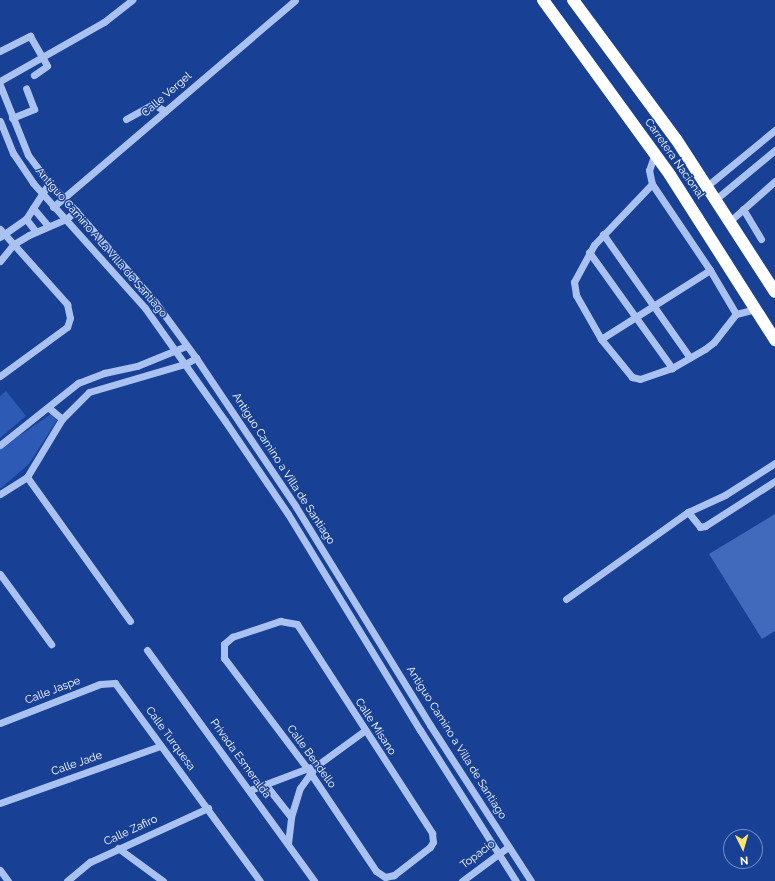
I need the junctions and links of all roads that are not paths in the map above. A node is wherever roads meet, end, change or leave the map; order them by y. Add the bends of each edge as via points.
1 (132, 0) edge
2 (295, 0) edge
3 (543, 0) edge
4 (573, 0) edge
5 (0, 51) edge
6 (42, 56) junction
7 (34, 75) dead end
8 (0, 81) edge
9 (0, 84) edge
10 (26, 88) dead end
11 (165, 111) junction
12 (12, 118) junction
13 (126, 119) dead end
14 (0, 121) edge
15 (775, 130) edge
16 (775, 150) edge
17 (655, 154) junction
18 (775, 181) edge
19 (49, 183) junction
20 (652, 184) junction
21 (707, 186) junction
22 (42, 194) junction
23 (64, 198) junction
24 (716, 199) junction
25 (53, 207) junction
26 (33, 208) junction
27 (743, 209) junction
28 (76, 211) junction
29 (26, 219) junction
30 (66, 220) junction
31 (730, 221) junction
32 (48, 226) junction
33 (36, 232) junction
34 (2, 233) edge
35 (603, 234) junction
36 (761, 239) dead end
37 (14, 244) junction
38 (589, 252) junction
39 (0, 261) edge
40 (710, 270) junction
41 (775, 292) edge
42 (653, 308) junction
43 (756, 309) junction
44 (736, 314) junction
45 (637, 317) junction
46 (602, 339) junction
47 (775, 340) edge
48 (186, 346) junction
49 (176, 351) junction
50 (196, 358) junction
51 (690, 358) junction
52 (185, 364) junction
53 (672, 368) junction
54 (0, 376) edge
55 (50, 408) junction
56 (62, 419) junction
57 (0, 445) edge
58 (775, 463) edge
59 (27, 477) junction
60 (775, 481) edge
61 (0, 494) edge
62 (688, 512) junction
63 (0, 574) edge
64 (566, 599) dead end
65 (130, 621) dead end
66 (51, 644) dead end
67 (222, 649) joint
68 (147, 650) dead end
69 (115, 683) joint
70 (0, 723) edge
71 (364, 731) junction
72 (160, 746) junction
73 (309, 771) junction
74 (265, 784) junction
75 (250, 790) junction
76 (0, 803) edge
77 (208, 808) junction
78 (291, 817) junction
79 (288, 843) junction
80 (508, 847) junction
81 (118, 848) junction
82 (498, 853) junction
83 (0, 870) edge
84 (525, 871) junction
85 (385, 877) joint
86 (514, 880) edge
87 (8, 881) edge
88 (67, 881) edge
89 (163, 881) edge
90 (260, 881) edge
91 (314, 881) edge
92 (462, 881) edge
93 (531, 881) edge

1 - 6 street via 104,22
2 - 11 street, Calle Vergel
3 - 17 highway, Carretera Nacional
4 - 21 highway, Carretera Nacional via 676,139
5 - 6 street via 28,36
6 - 7 street via 47,66
6 - 8 street
9 - 12 street, Antiguo Camino a Villa de Santiago
10 - 12 street via 34,109
11 - 13 street via 153,104
11 - 23 street, Calle Vergel
12 - 19 street, Antiguo Camino a Villa de Santiago via 28,156
14 - 22 street, Antiguo Camino A La Villa de Santiago via 13,153
15 - 21 street
16 - 24 street
17 - 20 street via 649,170
17 - 43 highway, Carretera Nacional
18 - 27 street
19 - 22 street
19 - 23 street, Antiguo Camino a Villa de Santiago
20 - 35 street
20 - 40 street
21 - 24 highway, Carretera Nacional
22 - 25 street, Antiguo Camino A La Villa de Santiago
22 - 26 street
23 - 25 street, Calle Vergel
23 - 28 street, Antiguo Camino a Villa de Santiago
24 - 31 highway, Carretera Nacional
25 - 30 street, Antiguo Camino A La Villa de Santiago
26 - 29 street
26 - 32 street
27 - 31 street
27 - 36 street
28 - 30 street
28 - 48 street, Antiguo Camino a Villa de Santiago via 155,302
29 - 33 street
29 - 34 street
30 - 32 street
30 - 49 street, Antiguo Camino A La Villa de Santiago via 145,308
31 - 41 highway, Carretera Nacional
32 - 33 street
33 - 37 street
34 - 37 street
35 - 38 street
35 - 42 street
37 - 39 street
37 - 54 street via 67,304 70,318 67,327
38 - 45 street
38 - 46 street via 574,282 576,295
40 - 42 street
40 - 44 street
42 - 45 street
42 - 51 street
43 - 44 street
43 - 47 highway, Carretera Nacional
44 - 51 street via 714,342
45 - 46 street
45 - 53 street
46 - 53 street via 632,377 640,379
48 - 49 street
48 - 50 street, Antiguo Camino a Villa de Santiago
49 - 52 street, Antiguo Camino A La Villa de Santiago
49 - 55 street via 137,366 89,378 78,383
50 - 52 street
50 - 80 street, Antiguo Camino a Villa de Santiago via 296,508
51 - 53 street
52 - 56 street via 89,392
52 - 82 street, Antiguo Camino A La Villa de Santiago via 288,514
55 - 56 street
55 - 57 street
56 - 59 street
58 - 62 street via 725,495
59 - 61 street
59 - 65 street
60 - 62 street via 705,526 700,527
62 - 64 street
63 - 66 street
67 - 71 street, Calle Misano via 228,640 280,621 297,624
67 - 73 street, Calle Bendello via 224,658
68 - 75 street, Privada Esmeralda
69 - 70 street, Calle Jaspe via 100,684
69 - 72 street, Calle Turquesa
71 - 73 street
71 - 85 street, Calle Misano via 432,833 433,842 394,875
72 - 76 street, Calle Jade
72 - 77 street, Calle Turquesa
73 - 74 street
73 - 78 street via 297,794
73 - 85 street, Calle Bendello via 376,871
74 - 75 street
74 - 78 street
75 - 79 street, Privada Esmeralda
77 - 81 street, Calle Zafiro
77 - 90 street, Calle Turquesa
78 - 79 street
79 - 91 street, Privada Esmeralda
80 - 82 street, Topacio
80 - 84 street, Antiguo Camino a Villa de Santiago
81 - 88 street, Calle Zafiro via 90,862
81 - 89 street
82 - 86 street, Antiguo Camino A La Villa de Santiago
82 - 92 street, Topacio
83 - 87 street
84 - 86 street
84 - 93 street, Antiguo Camino a Villa de Santiago

